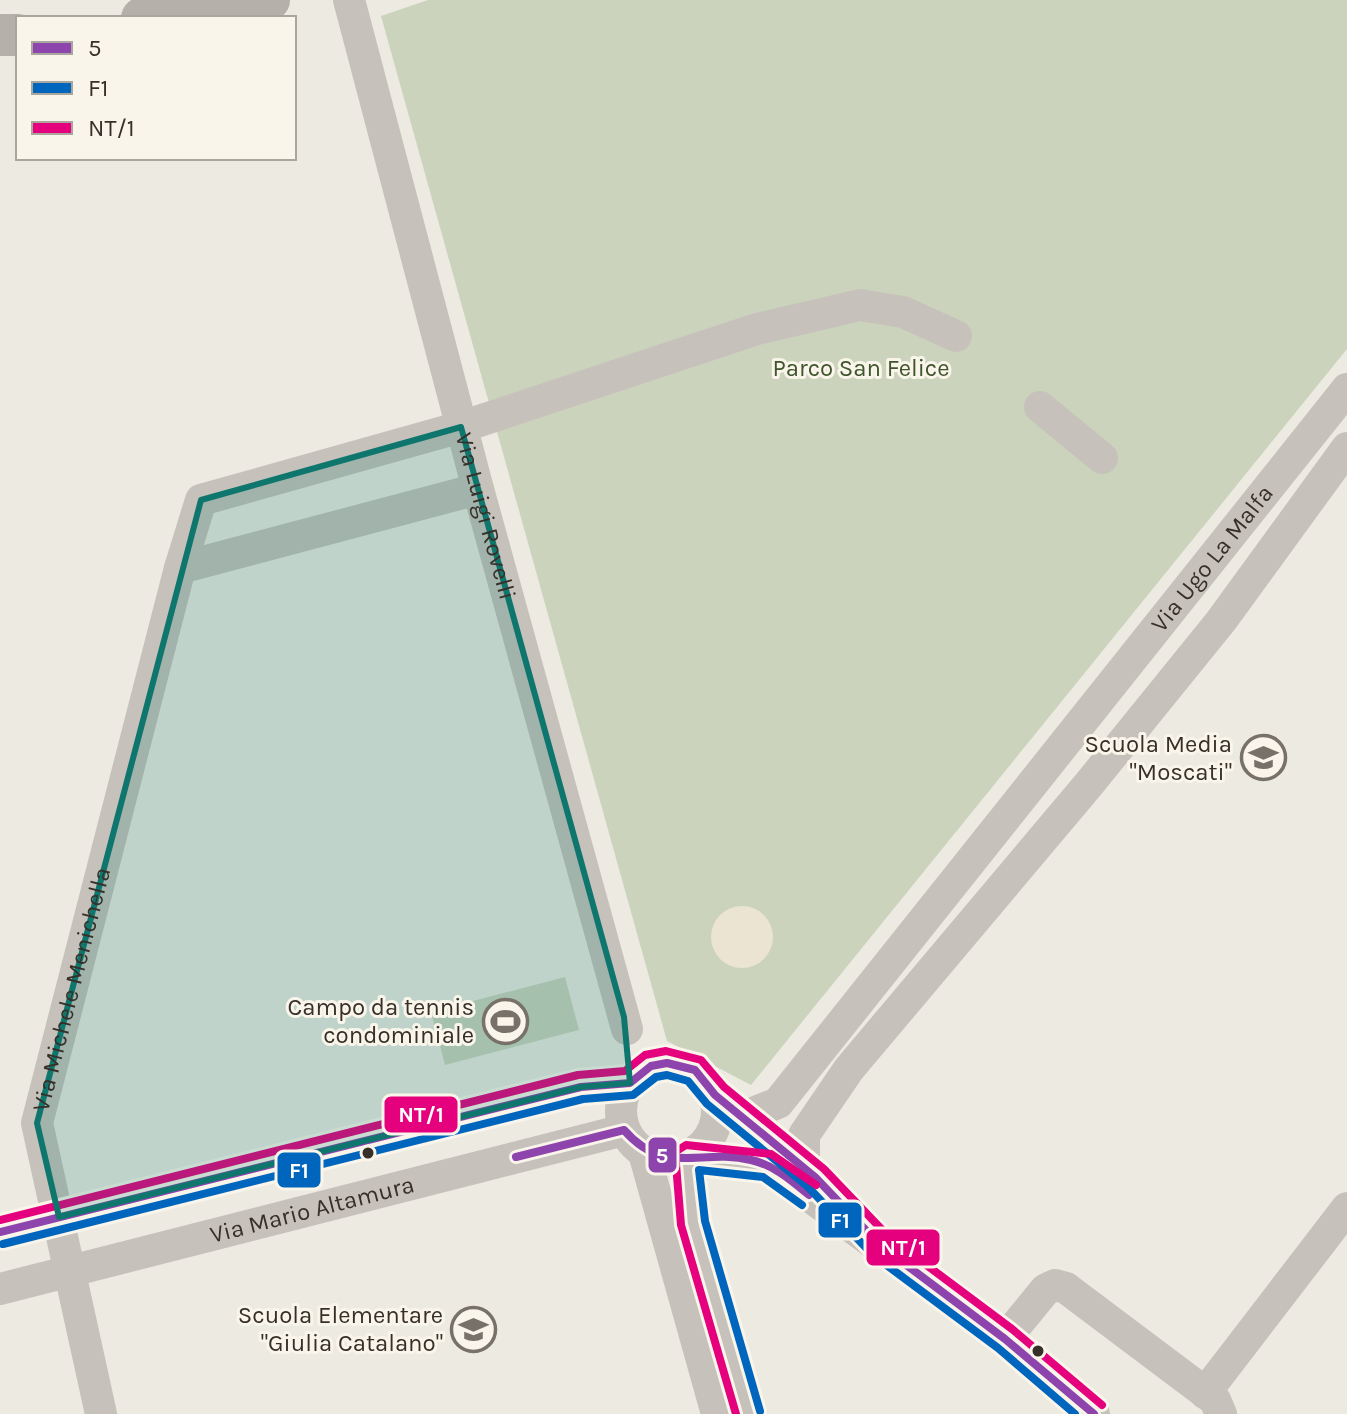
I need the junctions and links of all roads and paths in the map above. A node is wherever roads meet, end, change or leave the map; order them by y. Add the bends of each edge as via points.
1 (269, 0) edge
2 (349, 0) edge
3 (156, 16) edge
4 (956, 336) dead end
5 (1347, 389) edge
6 (1040, 407) dead end
7 (461, 427) junction
8 (1347, 448) edge
9 (1102, 458) dead end
10 (478, 489) junction
11 (180, 568) junction
12 (1076, 729) junction
13 (1109, 760) junction
14 (864, 995) junction
15 (890, 1017) junction
16 (627, 1029) junction
17 (667, 1063) junction
18 (630, 1083) junction
19 (715, 1095) junction
20 (743, 1117) junction
21 (634, 1141) junction
22 (686, 1157) junction
23 (804, 1168) junction
24 (1347, 1208) edge
25 (59, 1217) junction
26 (0, 1232) edge
27 (881, 1246) junction
28 (71, 1271) junction
29 (0, 1289) edge
30 (1005, 1339) junction
31 (1213, 1403) edge
32 (101, 1414) edge
33 (717, 1414) edge
34 (748, 1414) edge
35 (1094, 1414) edge

1 - 3 main road
2 - 7 street, Via Luigi Rovelli
4 - 7 street via 903,312 860,305 757,329
5 - 12 street, Via Ugo La Malfa
6 - 9 street
7 - 10 street, Via Luigi Rovelli
7 - 11 street, Via Michele Menichella via 201,500
8 - 13 street, Via Ugo La Malfa via 1221,621
10 - 11 street
10 - 16 street, Via Luigi Rovelli
11 - 25 street, Via Michele Menichella via 37,1123
12 - 13 street
12 - 14 street, Via Ugo La Malfa
13 - 15 street, Via Ugo La Malfa
14 - 15 street
14 - 20 street, Via Ugo La Malfa via 778,1103
15 - 23 street, Via Ugo La Malfa via 804,1135
16 - 17 street
16 - 18 street
17 - 18 street via 651,1066
17 - 19 street via 695,1070
18 - 21 street via 622,1098
18 - 25 street via 581,1087
19 - 20 street
19 - 22 street via 716,1125 707,1142
20 - 23 street
21 - 22 street via 659,1159
21 - 28 street, Via Mario Altamura
21 - 33 street
22 - 27 street via 767,1165
22 - 34 street via 693,1223
23 - 27 street
24 - 31 street
25 - 26 street
25 - 28 street, Via Michele Menichella
27 - 30 street
28 - 29 street, Via Mario Altamura
28 - 32 street, Via Michele Menichella
30 - 31 street via 1046,1289 1066,1288
30 - 35 street

